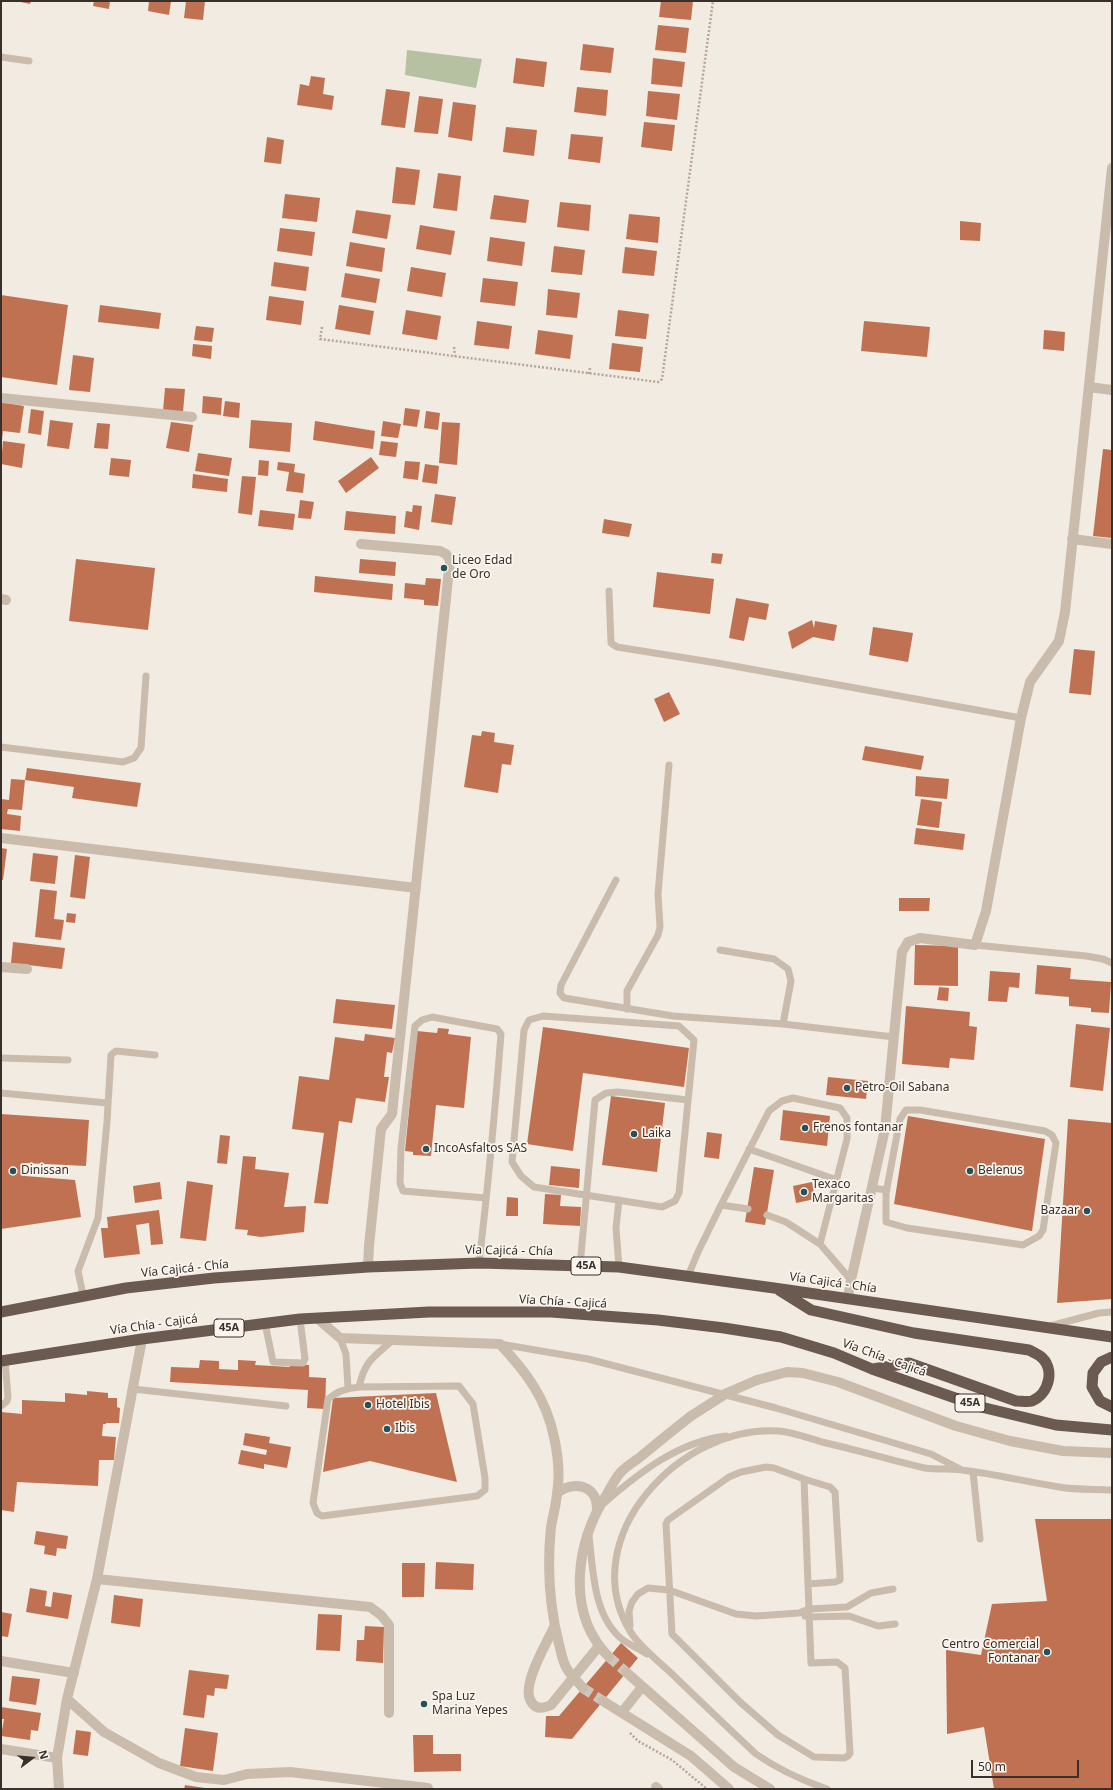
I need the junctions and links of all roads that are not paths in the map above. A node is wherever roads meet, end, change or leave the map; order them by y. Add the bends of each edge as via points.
1 (1, 57) edge
2 (29, 61) dead end
3 (1112, 168) edge
4 (1108, 251) edge
5 (1089, 387) junction
6 (1112, 390) edge
7 (1, 398) edge
8 (192, 418) dead end
9 (1072, 539) junction
10 (361, 544) dead end
11 (1112, 544) edge
12 (609, 591) dead end
13 (146, 676) dead end
14 (1021, 718) junction
15 (1, 747) edge
16 (669, 765) dead end
17 (1, 838) edge
18 (616, 880) dead end
19 (416, 888) junction
20 (975, 945) junction
21 (720, 950) dead end
22 (1112, 963) edge
23 (1, 967) edge
24 (27, 969) dead end
25 (627, 1009) junction
26 (783, 1024) junction
27 (894, 1037) junction
28 (155, 1055) dead end
29 (1, 1058) edge
30 (68, 1060) dead end
31 (1, 1093) edge
32 (688, 1100) junction
33 (107, 1103) junction
34 (749, 1149) junction
35 (838, 1180) junction
36 (872, 1185) junction
37 (887, 1186) junction
38 (587, 1196) junction
39 (486, 1198) junction
40 (619, 1200) junction
41 (721, 1205) junction
42 (748, 1209) dead end
43 (767, 1215) dead end
44 (820, 1244) junction
45 (479, 1263) junction
46 (580, 1266) junction
47 (368, 1267) junction
48 (619, 1267) junction
49 (688, 1276) junction
50 (851, 1280) junction
51 (774, 1288) junction
52 (84, 1295) junction
53 (848, 1298) junction
54 (1, 1312) edge
55 (1112, 1312) edge
56 (317, 1318) junction
57 (300, 1319) junction
58 (265, 1323) junction
59 (1042, 1328) junction
60 (1112, 1337) edge
61 (340, 1338) junction
62 (142, 1339) junction
63 (393, 1340) junction
64 (500, 1344) junction
65 (1112, 1357) edge
66 (3, 1361) edge
67 (872, 1369) junction
68 (359, 1386) junction
69 (348, 1388) junction
70 (133, 1389) junction
71 (1, 1406) edge
72 (286, 1406) dead end
73 (1112, 1407) edge
74 (1112, 1430) edge
75 (750, 1433) junction
76 (1112, 1453) edge
77 (962, 1470) junction
78 (974, 1472) junction
79 (804, 1478) junction
80 (1112, 1490) edge
81 (557, 1493) junction
82 (597, 1510) junction
83 (589, 1531) junction
84 (980, 1539) dead end
85 (97, 1579) junction
86 (808, 1584) junction
87 (893, 1589) dead end
88 (669, 1590) junction
89 (809, 1609) junction
90 (799, 1613) junction
91 (809, 1617) junction
92 (895, 1624) dead end
93 (554, 1626) junction
94 (630, 1632) junction
95 (599, 1646) junction
96 (610, 1657) tunnel mouth
97 (656, 1659) junction
98 (1, 1661) edge
99 (626, 1672) tunnel mouth
100 (74, 1673) junction
101 (574, 1678) junction
102 (642, 1687) junction
103 (583, 1688) tunnel mouth
104 (67, 1699) junction
105 (603, 1701) tunnel mouth
106 (622, 1712) junction
107 (389, 1713) dead end
108 (1, 1749) edge
109 (57, 1758) junction
110 (428, 1788) dead end
111 (59, 1789) edge
112 (729, 1789) edge
113 (770, 1789) edge
114 (828, 1789) edge

1 - 2 lane
3 - 4 street
4 - 5 street
5 - 6 street
5 - 9 street
7 - 8 street
9 - 11 street
9 - 14 street via 1059,641 1030,682
10 - 19 street via 440,552 446,554 450,560
12 - 14 lane via 611,643 617,647
13 - 15 lane via 141,748 134,758 123,762
14 - 20 street via 986,911
16 - 25 lane via 658,894 660,927 627,991
17 - 19 street
18 - 25 lane via 560,989 562,996 569,1000
19 - 47 street via 392,1114 381,1129
20 - 22 lane via 1086,956
20 - 27 street via 920,938 908,942 902,952
21 - 26 lane via 774,959 788,969 791,981
23 - 24 street
25 - 26 lane via 673,1016
26 - 27 lane
27 - 36 street via 885,1129
28 - 33 lane via 116,1051 111,1055
29 - 30 lane
31 - 33 lane
32 - 38 lane via 618,1092 606,1093 596,1100
32 - 38 lane via 694,1040 679,1026 543,1016 529,1020 524,1030 512,1162 521,1176 534,1187
32 - 40 lane via 679,1193 675,1201 662,1206
33 - 52 lane via 98,1218 78,1271
34 - 35 lane
34 - 35 lane via 770,1111 782,1101 793,1098 840,1108 847,1118 848,1127
34 - 41 lane
35 - 44 lane
36 - 37 lane
36 - 50 street
37 - 37 lane via 886,1222 907,1228 1023,1245 1039,1236 1043,1230 1056,1143 1052,1135 1045,1131 920,1110 906,1110 900,1119
38 - 40 lane
38 - 46 lane
39 - 39 lane via 501,1034 497,1029 432,1017 422,1020 415,1026 400,1183 404,1191
39 - 45 lane
40 - 48 lane via 616,1228
41 - 42 lane
41 - 49 lane
43 - 44 lane via 786,1222
44 - 50 lane
45 - 46 highway, Vía Cajicá - Chía / 45A
45 - 47 highway, Vía Cajicá - Chía / 45A
46 - 48 highway, Vía Cajicá - Chía / 45A
47 - 52 highway, Vía Cajicá - Chía / 45A via 214,1278
48 - 49 highway, Vía Cajicá - Chía / 45A
49 - 51 highway, Vía Cajicá - Chía / 45A
50 - 53 street
51 - 53 highway, Vía Cajicá - Chía / 45A
51 - 67 highway via 811,1310 914,1333 1029,1350 1042,1357 1049,1370 1048,1383 1042,1394 1031,1401 1016,1401 909,1363
52 - 54 highway, Vía Cajicá - Chía / 45A
53 - 59 highway, Vía Cajicá - Chía / 45A
55 - 59 lane via 1099,1312
56 - 57 highway, Vía Chía - Cajicá / 45A
56 - 61 street
56 - 67 highway, Vía Chía - Cajicá / 45A via 429,1312 551,1312 658,1320 781,1338 834,1353
57 - 58 highway, Vía Chía - Cajicá / 45A
57 - 58 lane via 305,1359 303,1362 273,1362
58 - 62 highway, Vía Chía - Cajicá / 45A
59 - 60 highway, Vía Cajicá - Chía / 45A
61 - 63 street
61 - 69 lane via 346,1354
62 - 66 highway, Vía Chía - Cajicá / 45A
62 - 70 street
63 - 64 street
63 - 68 lane via 368,1362
64 - 77 lane via 588,1359 776,1408 931,1454
64 - 81 street via 523,1369 548,1415 559,1474
65 - 73 highway via 1101,1362 1093,1373 1092,1387 1100,1401
66 - 71 lane via 8,1398
67 - 74 highway, Vía Chía - Cajicá / 45A via 1016,1417 1056,1425
68 - 69 lane
68 - 69 lane via 459,1386 473,1404 486,1478 485,1490 477,1496 322,1516 317,1513 313,1503 328,1399
70 - 72 lane
70 - 85 street
75 - 77 lane via 779,1431 928,1468
75 - 82 lane via 716,1437 682,1448 652,1464
75 - 94 lane via 707,1446 674,1466 650,1489 633,1513 619,1546 615,1584 618,1601
76 - 82 street, bridge via 1063,1451 1010,1441 956,1426 838,1382 803,1373 787,1372 756,1380 727,1393 691,1416 620,1473
77 - 78 lane
78 - 80 lane via 1061,1487
78 - 84 lane
79 - 86 lane
79 - 86 lane via 830,1487 835,1492 840,1575 840,1580 835,1582
79 - 88 lane via 774,1468 741,1472 729,1477 671,1517 666,1524
81 - 82 street via 574,1485 584,1487 592,1492 597,1500
81 - 93 street via 551,1526 549,1567
82 - 83 street
83 - 95 street via 582,1554 580,1590 588,1625
83 - 97 lane via 595,1585 602,1609 622,1639
85 - 100 street
85 - 107 street via 370,1608 381,1615 389,1625
86 - 89 lane
87 - 89 lane via 872,1592 847,1607
88 - 90 lane via 736,1614 756,1616
88 - 91 lane via 672,1634 740,1702 778,1735 814,1757 844,1758 850,1753 845,1668 836,1662 811,1663
88 - 94 lane via 648,1588 638,1594 629,1611
89 - 90 lane
89 - 91 lane
90 - 91 lane
91 - 92 lane via 849,1616 878,1626
93 - 101 street via 565,1666
93 - 101 street via 527,1688 528,1699 539,1708 551,1705
94 - 97 lane
95 - 96 street
95 - 101 street
97 - 114 lane via 756,1754 801,1780
98 - 100 street
99 - 102 street
100 - 104 street
101 - 103 street
102 - 106 street
102 - 113 street via 734,1767
104 - 109 street
104 - 110 street via 104,1732 159,1762 196,1777 224,1780 247,1774 290,1772
105 - 106 street
106 - 112 street via 691,1756
108 - 109 street
109 - 111 street

